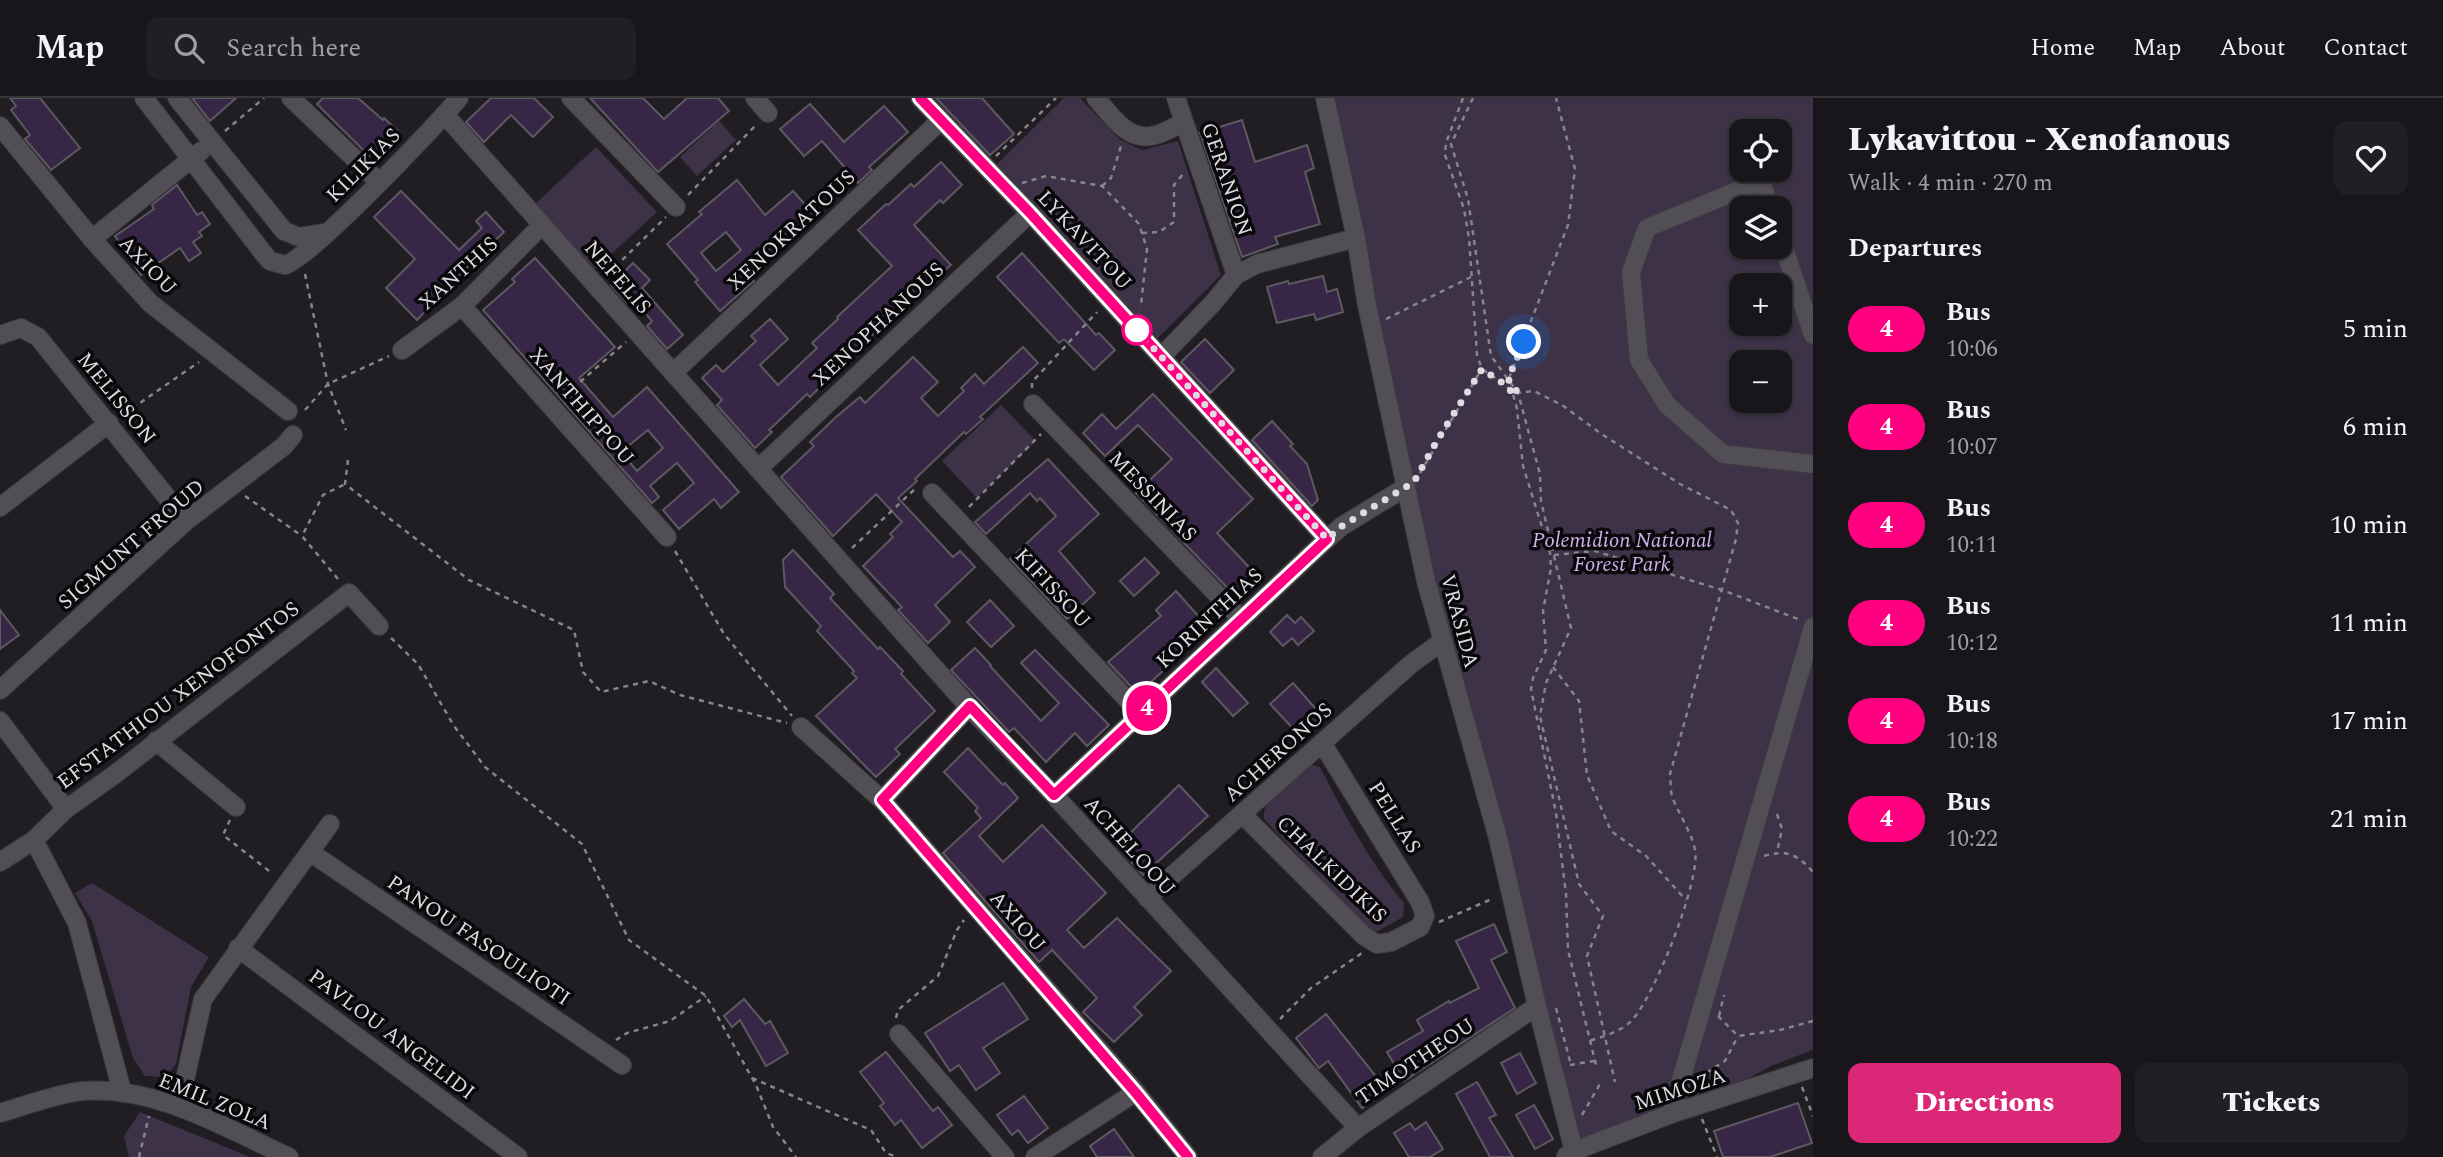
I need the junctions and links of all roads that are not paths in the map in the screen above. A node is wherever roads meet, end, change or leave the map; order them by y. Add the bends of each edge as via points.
1 (144, 98) edge
2 (177, 98) edge
3 (291, 98) edge
4 (459, 98) edge
5 (570, 98) edge
6 (755, 98) edge
7 (920, 98) edge
8 (1096, 98) edge
9 (1176, 98) edge
10 (1325, 98) edge
11 (768, 113) road end
12 (445, 115) junction
13 (940, 120) junction
14 (1183, 123) junction
15 (0, 126) edge
16 (212, 143) junction
17 (192, 159) junction
18 (378, 181) junction
19 (1766, 196) edge
20 (676, 207) road end
21 (1030, 213) junction
22 (542, 225) junction
23 (326, 233) junction
24 (1356, 238) junction
25 (92, 239) junction
26 (1788, 259) edge
27 (1236, 275) junction
28 (462, 306) junction
29 (0, 335) edge
30 (1813, 335) edge
31 (402, 350) road end
32 (1161, 357) junction
33 (673, 373) junction
34 (1033, 404) road end
35 (295, 412) road end
36 (110, 424) junction
37 (293, 435) dead end
38 (1813, 464) edge
39 (758, 469) junction
40 (1406, 487) junction
41 (932, 493) road end
42 (0, 508) edge
43 (186, 521) junction
44 (667, 537) road end
45 (1327, 539) junction
46 (1241, 618) junction
47 (1807, 624) edge
48 (379, 626) road end
49 (1441, 642) junction
50 (0, 690) edge
51 (970, 706) junction
52 (1141, 714) junction
53 (0, 721) edge
54 (801, 727) road end
55 (156, 741) junction
56 (1322, 743) junction
57 (1054, 795) junction
58 (882, 800) junction
59 (236, 807) road end
60 (66, 809) junction
61 (1243, 815) junction
62 (330, 824) dead end
63 (34, 841) junction
64 (310, 852) junction
65 (0, 862) edge
66 (1147, 898) junction
67 (1425, 916) joint
68 (238, 948) junction
69 (1545, 1002) junction
70 (899, 1034) road end
71 (622, 1065) dead end
72 (1805, 1071) edge
73 (122, 1091) junction
74 (1136, 1093) junction
75 (179, 1106) junction
76 (0, 1113) edge
77 (1671, 1114) junction
78 (1358, 1128) junction
79 (1570, 1148) edge
80 (289, 1157) edge
81 (518, 1157) edge
82 (1004, 1157) edge
83 (1035, 1157) edge
84 (1188, 1157) edge
85 (1322, 1157) edge

1 - 17 street
2 - 16 street
3 - 18 street
4 - 12 street, KILIKIAS
5 - 20 street
6 - 11 street
7 - 13 street, LYKAVITOU
8 - 14 street via 1124,129 1137,135 1152,136
9 - 14 street, GERANION
10 - 24 street, VRASIDA
12 - 18 street, KILIKIAS
12 - 22 street, NEFELIS
13 - 21 street, LYKAVITOU
13 - 33 street, XENOKRATOUS
14 - 27 street, GERANION
15 - 25 street, AXIOU
16 - 17 street
16 - 23 street via 284,232 299,237
17 - 23 street, KILIKIAS via 270,261 285,265
17 - 25 street
18 - 23 street, KILIKIAS
19 - 38 street via 1761,181 1647,228 1631,272 1639,360 1667,405 1723,454
21 - 32 street, LYKAVITOU
21 - 39 street, XENOPHANOUS
22 - 28 street, XANTHIS
22 - 33 street, NEFELIS
24 - 27 street via 1256,264
24 - 40 street, VRASIDA
25 - 35 street, AXIOU via 150,303
26 - 30 street
27 - 32 street
28 - 31 street, XANTHIS
28 - 44 street, XANTHIPPOU
29 - 36 street, MELISSON via 21,328 38,337
32 - 45 street, LYKAVITOU
33 - 39 street, NEFELIS
34 - 46 street, MESSINIAS
36 - 42 street
36 - 43 street, MELISSON
37 - 43 street, SIGMUNT FROUD
39 - 51 street, ACHELOOU
40 - 45 street, KORINTHIAS
40 - 49 street, VRASIDA
41 - 52 street, KIFISSOU
43 - 50 street, SIGMUNT FROUD
45 - 46 street, KORINTHIAS
46 - 52 street, KORINTHIAS
47 - 77 street via 1710,1014
48 - 55 street, EFSTATHIOU XENOFONTOS via 349,593
49 - 56 street, ACHERONOS
49 - 69 street, VRASIDA
51 - 57 street, ACHELOOU
51 - 58 street
52 - 57 street, KORINTHIAS
53 - 60 street
54 - 58 street, AXIOU
55 - 59 street
55 - 60 street, EFSTATHIOU XENOFONTOS
56 - 61 street, ACHERONOS
56 - 67 street, PELLAS
57 - 66 street, ACHELOOU
58 - 74 street, AXIOU
60 - 63 street, EFSTATHIOU XENOFONTOS
61 - 66 street, ACHERONOS
61 - 67 street, CHALKIDIKIS via 1377,944 1420,927
62 - 64 street
63 - 65 street, EFSTATHIOU XENOFONTOS
63 - 73 street via 77,923
64 - 68 street
64 - 71 street, PANOU FASOULIOTI
66 - 78 street, ACHELOOU
68 - 75 street via 203,999
68 - 81 street, PAVLOU ANGELIDI
69 - 78 street, TIMOTHEOU
69 - 79 street, VRASIDA
70 - 82 street
72 - 77 street, MIMOZA
73 - 75 street, EMIL ZOLA
73 - 76 street, EMIL ZOLA via 80,1091
74 - 83 street
74 - 84 street, AXIOU
75 - 80 street, EMIL ZOLA
77 - 79 street, MIMOZA
78 - 85 street, TIMOTHEOU

